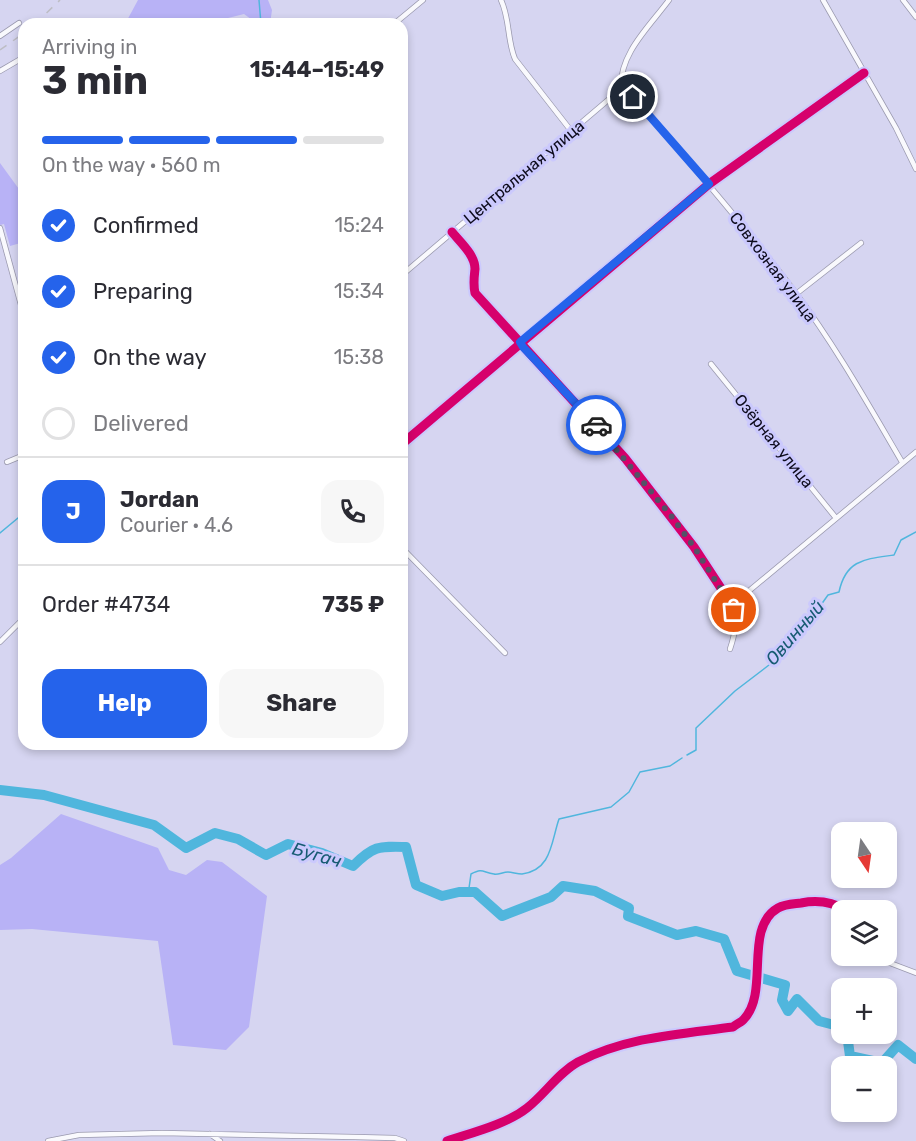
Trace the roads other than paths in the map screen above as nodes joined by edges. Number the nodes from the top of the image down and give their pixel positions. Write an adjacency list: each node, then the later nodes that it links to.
1 (423, 0): 7 (street)
2 (501, 0): 14 (street)
3 (669, 0): 13 (street)
4 (823, 0): 12 (street)
5 (903, 0): 6 (street)
6 (916, 17)
7 (401, 18)
8 (18, 24): 9 (street)
9 (0, 36)
10 (18, 60): 11 (street)
11 (0, 71)
12 (864, 73): 15 (street); 16 (street)
13 (621, 89): 14 (street, Центральная улица); 16 (street, Совхозная улица)
14 (572, 132): 18 (street, Центральная улица)
15 (916, 170)
16 (709, 184): 22 (street, Совхозная улица); 23 (street)
17 (0, 228): 21 (street)
18 (452, 232): 20 (street, Центральная улица); 23 (street)
19 (861, 243): 22 (street)
20 (408, 270)
21 (18, 294)
22 (796, 294): 29 (street, Совхозная улица)
23 (520, 342): 25 (street); 32 (street)
24 (711, 364): 30 (street, Озёрная улица)
25 (408, 439)
26 (916, 452): 29 (street)
27 (18, 457): 28 (street)
28 (7, 462)
29 (902, 462): 30 (street)
30 (836, 519): 32 (street)
31 (408, 554): 36 (street)
32 (732, 605): 35 (street)
33 (18, 624): 34 (street)
34 (0, 642)
35 (730, 649)
36 (505, 653)
37 (831, 903): 44 (street)
38 (897, 966): 39 (street)
39 (916, 973)
40 (210, 1134): 41 (street); 42 (street); 43 (street)
41 (48, 1141)
42 (220, 1141)
43 (404, 1141)
44 (447, 1141)

